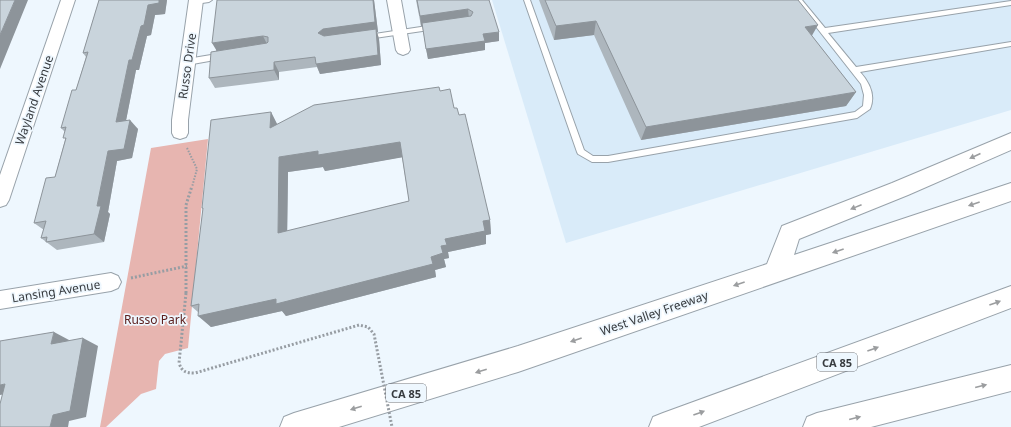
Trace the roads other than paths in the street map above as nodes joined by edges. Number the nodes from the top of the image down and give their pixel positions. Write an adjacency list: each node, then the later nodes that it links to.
1 (68, 0): 19 (street, Wayland Avenue)
2 (394, 0): 9 (street)
3 (527, 0): 15 (lane)
4 (798, 0): 8 (lane)
5 (200, 1): 14 (street, Russo Drive)
6 (1011, 3): 8 (lane)
7 (438, 27): 9 (lane)
8 (823, 31): 15 (lane)
9 (400, 32): 10 (lane); 12 (street)
10 (363, 38)
11 (1011, 44): 15 (lane)
12 (403, 50)
13 (231, 55): 14 (lane)
14 (187, 62): 16 (street, Russo Drive)
15 (854, 70)
16 (180, 133)
17 (1011, 140): 20 (highway, one-way to 20)
18 (1011, 192): 20 (highway, West Valley Freeway / CA 85, one-way to 20)
19 (0, 200)
20 (776, 272): 25 (highway, West Valley Freeway / CA 85, one-way to 25)
21 (111, 282): 23 (street, Lansing Avenue)
22 (1011, 297): 26 (highway, CA 85, one-way to 22)
23 (0, 300)
24 (1011, 378): 27 (highway, one-way to 24)
25 (294, 427)
26 (663, 427)
27 (817, 427)

